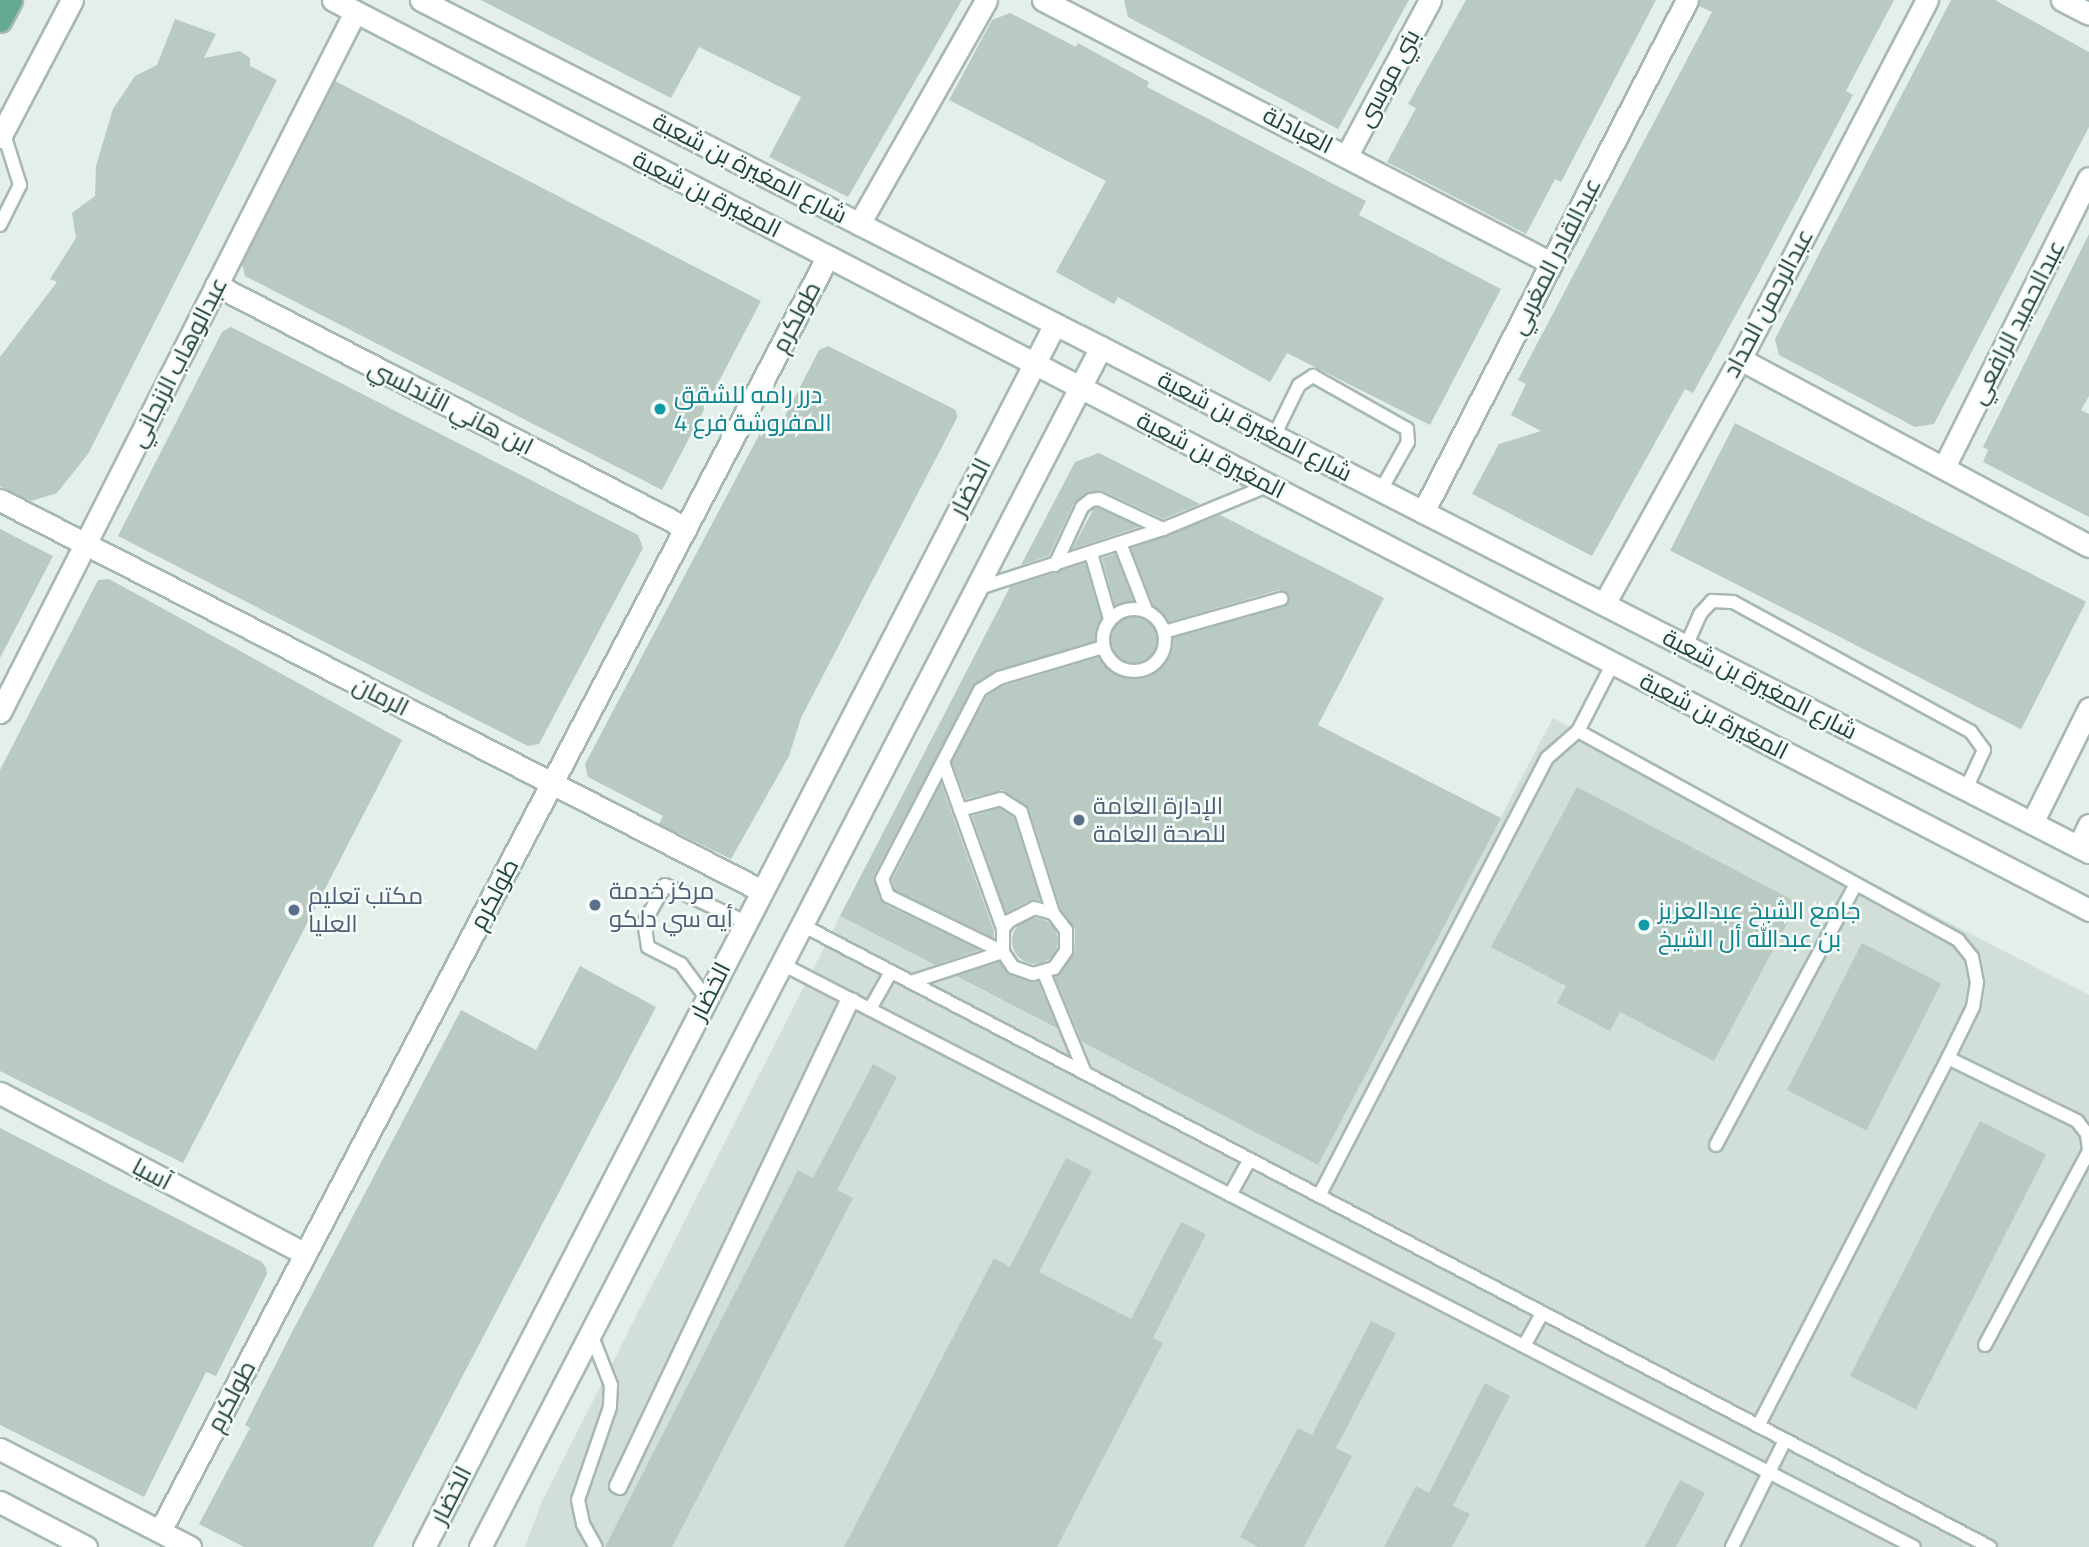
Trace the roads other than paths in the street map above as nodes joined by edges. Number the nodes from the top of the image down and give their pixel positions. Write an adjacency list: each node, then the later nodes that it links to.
1 (11, 0): 13 (main road)
2 (72, 0): 14 (street)
3 (333, 0): 11 (street, المغيرة بن شعبة)
4 (421, 0): 17 (street, شارع المغيرة بن شعبة)
5 (986, 0): 17 (street)
6 (1043, 0): 15 (street, العبادلة)
7 (1430, 0): 15 (street, بني موسى)
8 (1687, 0): 20 (street, عبدالقادر المغربي)
9 (1927, 0): 24 (street, عبدالرحمن الحداد)
10 (2062, 0): 12 (street)
11 (355, 12): 19 (street, المغيرة بن شعبة); 21 (street, عبدالوهاب الزنجاني)
12 (2089, 14)
13 (0, 21)
14 (2, 134): 18 (lane)
15 (1347, 155): 20 (street, العبادلة)
16 (2089, 178): 28 (street, عبدالحميد الرافعي)
17 (859, 224): 22 (street, شارع المغيرة بن شعبة)
18 (0, 225)
19 (828, 256): 25 (street, المغيرة بن شعبة); 33 (street, طولكرم)
20 (1551, 263): 32 (street, عبدالقادر المغربي)
21 (216, 285): 33 (street, ابن هاني الأندلسي); 36 (street, عبدالوهاب الزنجاني)
22 (1055, 324): 23 (street, شارع المغيرة بن شعبة); 25 (street, الخضار)
23 (1101, 347): 26 (street, الخضار); 27 (street, شارع المغيرة بن شعبة)
24 (1740, 359): 28 (street); 42 (street, عبدالرحمن الحداد)
25 (1034, 363): 26 (street, المغيرة بن شعبة); 60 (street, الخضار)
26 (1081, 387): 29 (street, المغيرة بن شعبة); 40 (street, الخضار)
27 (1274, 436): 30 (street, شارع المغيرة بن شعبة); 30 (lane)
28 (1944, 467): 37 (street)
29 (1270, 485): 34 (lane); 48 (street, المغيرة بن شعبة)
30 (1381, 491): 32 (street, شارع المغيرة بن شعبة)
31 (0, 500): 36 (street, الرمان)
32 (1423, 512): 42 (street, شارع المغيرة بن شعبة)
33 (685, 528): 53 (street, طولكرم)
34 (1163, 529): 35 (lane); 39 (lane)
35 (1120, 543): 38 (lane); 43 (lane)
36 (85, 544): 50 (street, عبدالوهاب الزنجاني); 53 (street, الرمان)
37 (2089, 546)
38 (1091, 553): 39 (lane); 44 (lane)
39 (1055, 565): 40 (lane)
40 (976, 589): 64 (street, الخضار)
41 (1281, 599): 45 (lane)
42 (1604, 604): 46 (street, شارع المغيرة بن شعبة)
43 (1146, 610): 44 (lane); 45 (lane)
44 (1110, 619): 47 (lane)
45 (1164, 632): 47 (lane)
46 (1686, 646): 54 (street, شارع المغيرة بن شعبة); 54 (lane)
47 (1103, 647): 52 (lane)
48 (1613, 663): 51 (lane); 61 (street, المغيرة بن شعبة)
49 (2088, 711): 56 (street)
50 (0, 712)
51 (1578, 731): 59 (lane); 81 (lane)
52 (943, 762): 55 (lane); 66 (lane)
53 (552, 783): 60 (street, الرمان); 82 (street, طولكرم)
54 (1966, 789): 56 (street, شارع المغيرة بن شعبة)
55 (960, 810): 62 (lane); 65 (lane)
56 (2032, 823): 58 (street, شارع المغيرة بن شعبة)
57 (2089, 825): 58 (street)
58 (2084, 849)
59 (1856, 884): 74 (lane); 77 (lane)
60 (762, 891): 63 (street, الخضار)
61 (2089, 910)
62 (1053, 913): 65 (lane); 69 (lane)
63 (746, 922): 71 (street, الخضار); 71 (lane)
64 (802, 925): 67 (street, الخضار); 68 (lane)
65 (1003, 929): 66 (lane)
66 (1003, 952): 69 (lane); 70 (lane)
67 (782, 964): 72 (lane); 84 (street, الخضار)
68 (891, 972): 70 (lane); 73 (lane)
69 (1044, 973): 75 (lane)
70 (911, 982): 75 (lane)
71 (707, 999): 95 (street, الخضار)
72 (851, 999): 72 (lane); 73 (lane)
73 (870, 1009): 80 (lane)
74 (1948, 1058): 78 (lane); 87 (lane)
75 (1085, 1073): 79 (lane)
76 (0, 1093): 82 (street, آسيا)
77 (1716, 1145)
78 (2089, 1151): 85 (lane)
79 (1250, 1159): 80 (lane); 81 (lane)
80 (1230, 1195): 86 (lane)
81 (1319, 1196): 83 (lane)
82 (305, 1254): 92 (street, طولكرم)
83 (1542, 1313): 86 (lane); 87 (lane)
84 (591, 1334): 96 (street, الخضار); 97 (lane)
85 (1985, 1345)
86 (1524, 1346): 90 (lane)
87 (1758, 1426): 88 (lane)
88 (1786, 1440): 90 (lane); 100 (lane)
89 (0, 1450): 92 (street)
90 (1769, 1472): 98 (lane); 99 (lane)
91 (0, 1502): 93 (street)
92 (160, 1531): 94 (street)
93 (86, 1547)
94 (190, 1547)
95 (424, 1547)
96 (481, 1547)
97 (596, 1547)
98 (1732, 1547)
99 (1913, 1547)
100 (1990, 1547)

